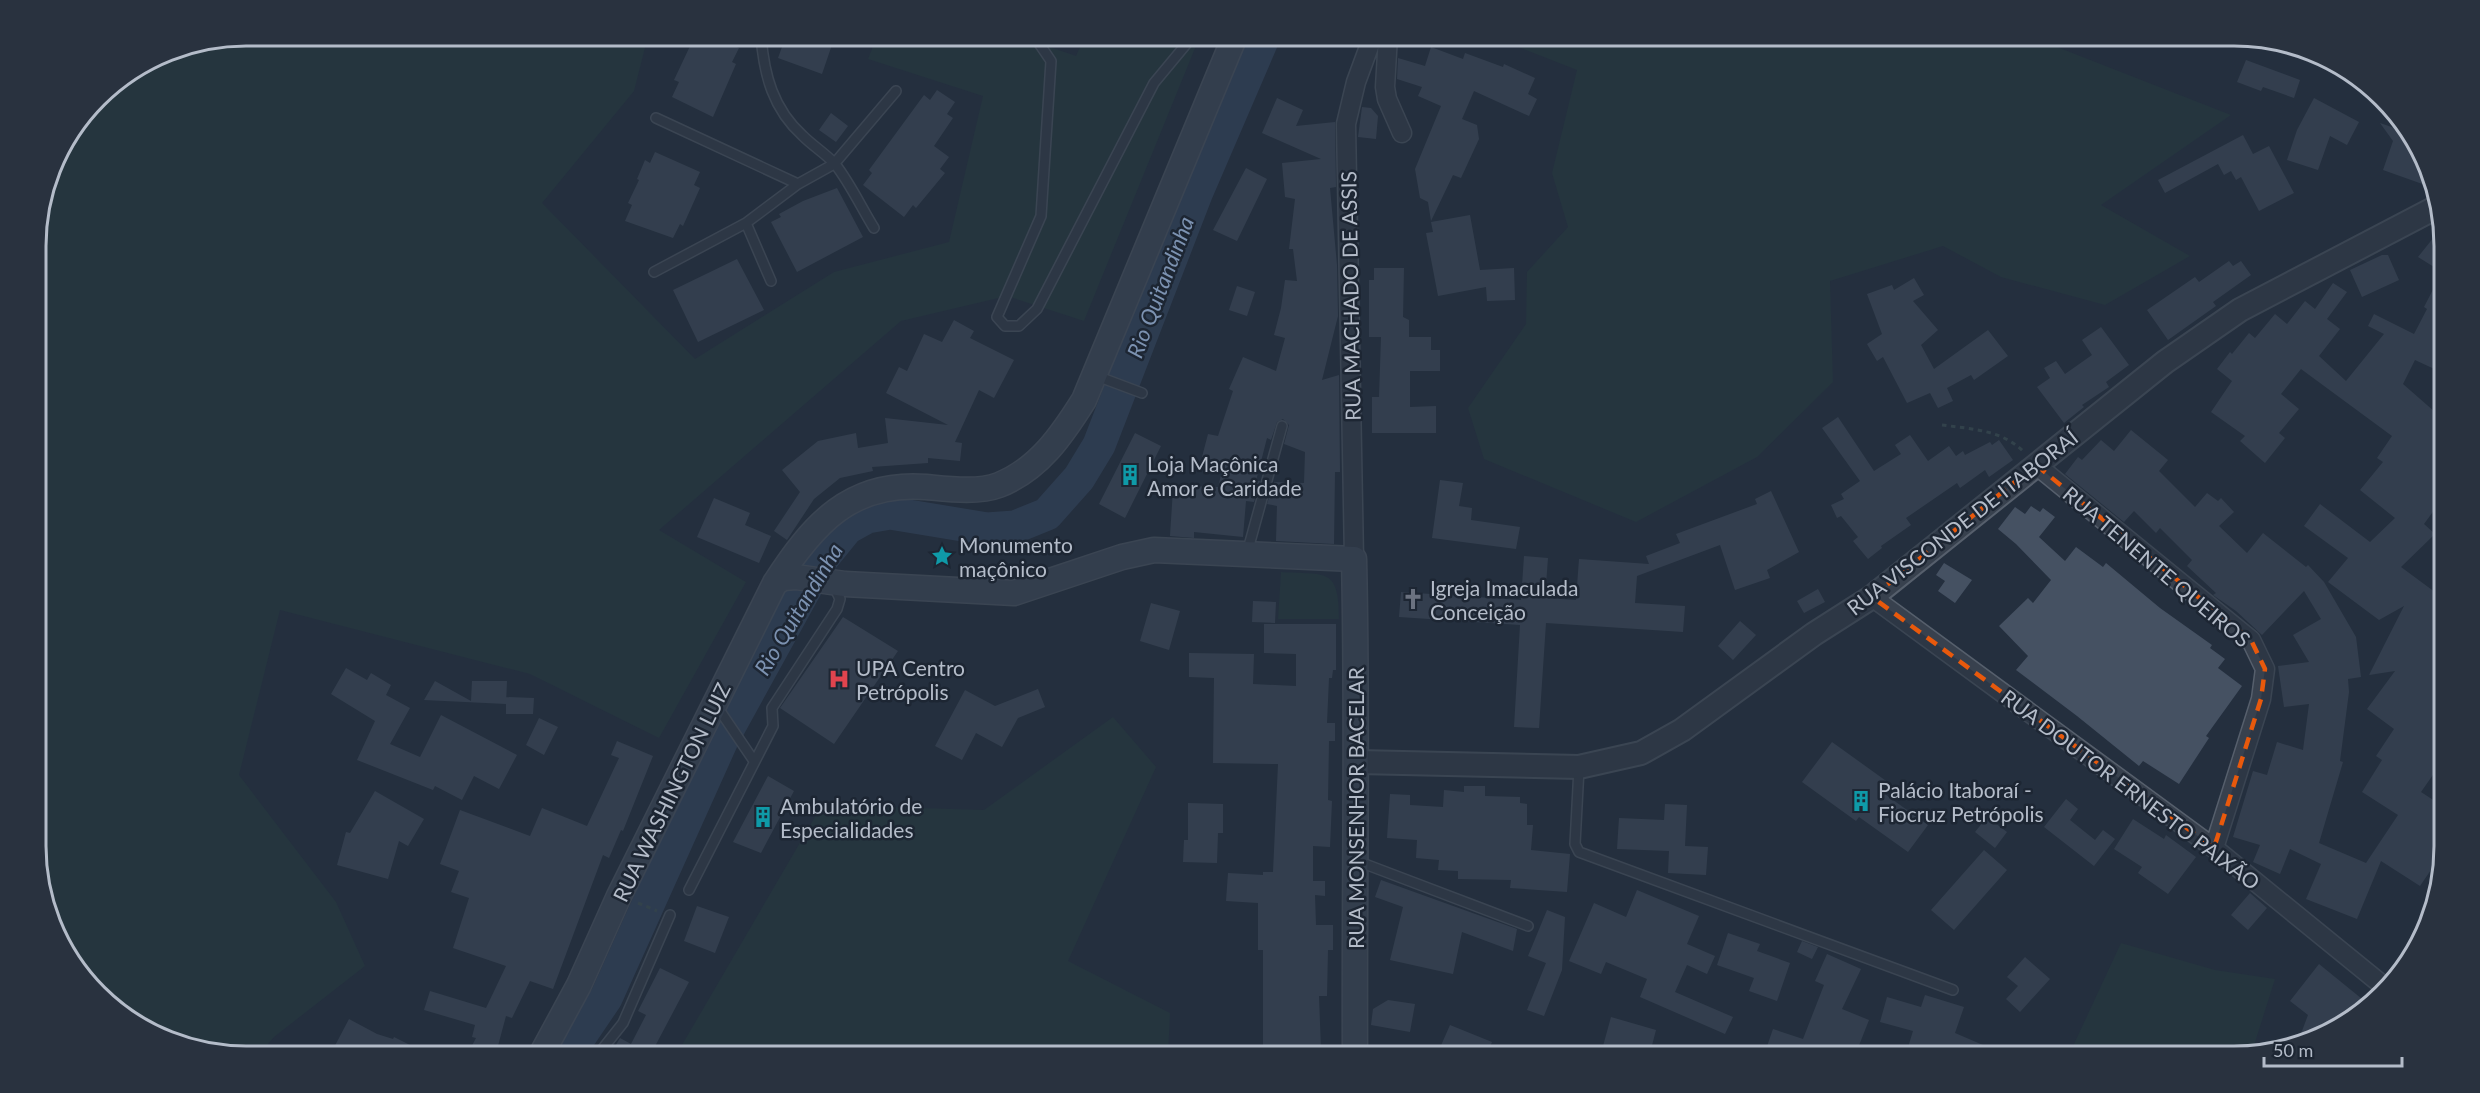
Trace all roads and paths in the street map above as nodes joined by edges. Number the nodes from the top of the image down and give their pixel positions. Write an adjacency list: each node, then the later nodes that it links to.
1 (1369, 46): 23 (street, RUA MACHADO DE ASSIS)
2 (1387, 46): 9 (street)
3 (762, 47): 10 (lane)
4 (1041, 47): 5 (lane)
5 (1184, 47)
6 (1231, 47): 17 (main road, RUA WASHINGTON LUIZ)
7 (896, 91): 10 (lane)
8 (656, 118): 11 (lane)
9 (1402, 133)
10 (834, 164): 11 (lane); 14 (lane)
11 (798, 184): 13 (lane)
12 (2430, 211): 21 (street, RUA VISCONDE DE ITABORAÍ)
13 (746, 223): 15 (lane); 16 (lane)
14 (874, 228)
15 (654, 272)
16 (771, 281)
17 (1094, 375): 18 (lane); 24 (main road, RUA WASHINGTON LUIZ)
18 (1142, 393)
19 (1942, 425): 21 (path)
20 (1282, 426): 22 (lane)
21 (2036, 465): 26 (street, RUA VISCONDE DE ITABORAÍ); 31 (street, RUA TENENTE QUEIROS)
22 (1247, 553): 23 (main road); 25 (main road)
23 (1354, 560): 29 (main road, RUA MONSENHOR BACELAR)
24 (788, 572): 25 (main road); 27 (main road, RUA WASHINGTON LUIZ)
25 (832, 583): 28 (lane)
26 (1872, 597): 30 (street, RUA VISCONDE DE ITABORAÍ); 31 (street, RUA DOUTOR ERNESTO PAIXÃO)
27 (715, 703): 28 (lane); 34 (main road, RUA WASHINGTON LUIZ)
28 (754, 761): 33 (lane)
29 (1358, 762): 30 (street, RUA VISCONDE DE ITABORAÍ); 32 (main road, RUA MONSENHOR BACELAR)
30 (1579, 767): 38 (lane)
31 (2214, 848): 37 (street, RUA DOUTOR ERNESTO PAIXÃO)
32 (1354, 860): 36 (lane); 41 (main road, RUA MONSENHOR BACELAR)
33 (689, 890)
34 (619, 896): 35 (path); 39 (main road, RUA WASHINGTON LUIZ)
35 (670, 915): 40 (lane)
36 (1527, 926)
37 (2379, 983)
38 (1953, 990)
39 (549, 1046)
40 (605, 1046)
41 (1355, 1046)

